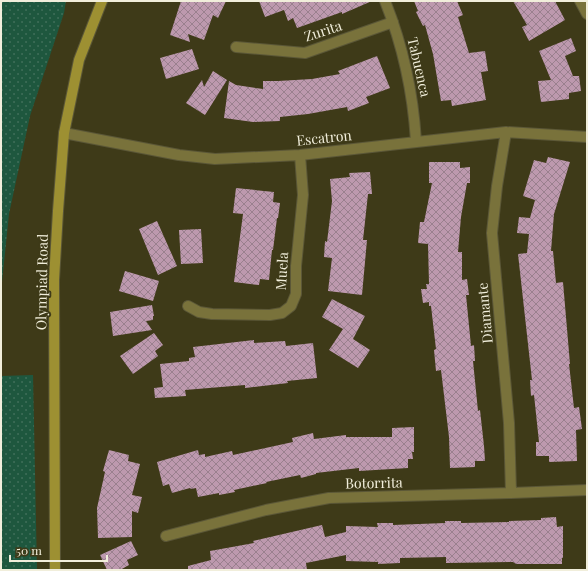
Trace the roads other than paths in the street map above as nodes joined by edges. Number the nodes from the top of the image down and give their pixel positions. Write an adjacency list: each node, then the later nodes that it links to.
1 (102, 1): 8 (main road, Olympiad Road)
2 (385, 1): 5 (street, Tabuenca)
3 (580, 1): 4 (street)
4 (587, 14)
5 (393, 22): 6 (street, Zurita); 10 (street, Tabuenca)
6 (236, 47)
7 (506, 132): 9 (street, Escatron); 10 (street, Escatron); 14 (street, Diamante)
8 (64, 133): 11 (street, Escatron); 16 (main road, Olympiad Road)
9 (587, 137)
10 (416, 141): 11 (street, Escatron)
11 (300, 155): 12 (street, Muela)
12 (188, 306)
13 (587, 490): 14 (street, Botorrita)
14 (511, 494): 15 (street, Botorrita)
15 (166, 536)
16 (55, 570)

